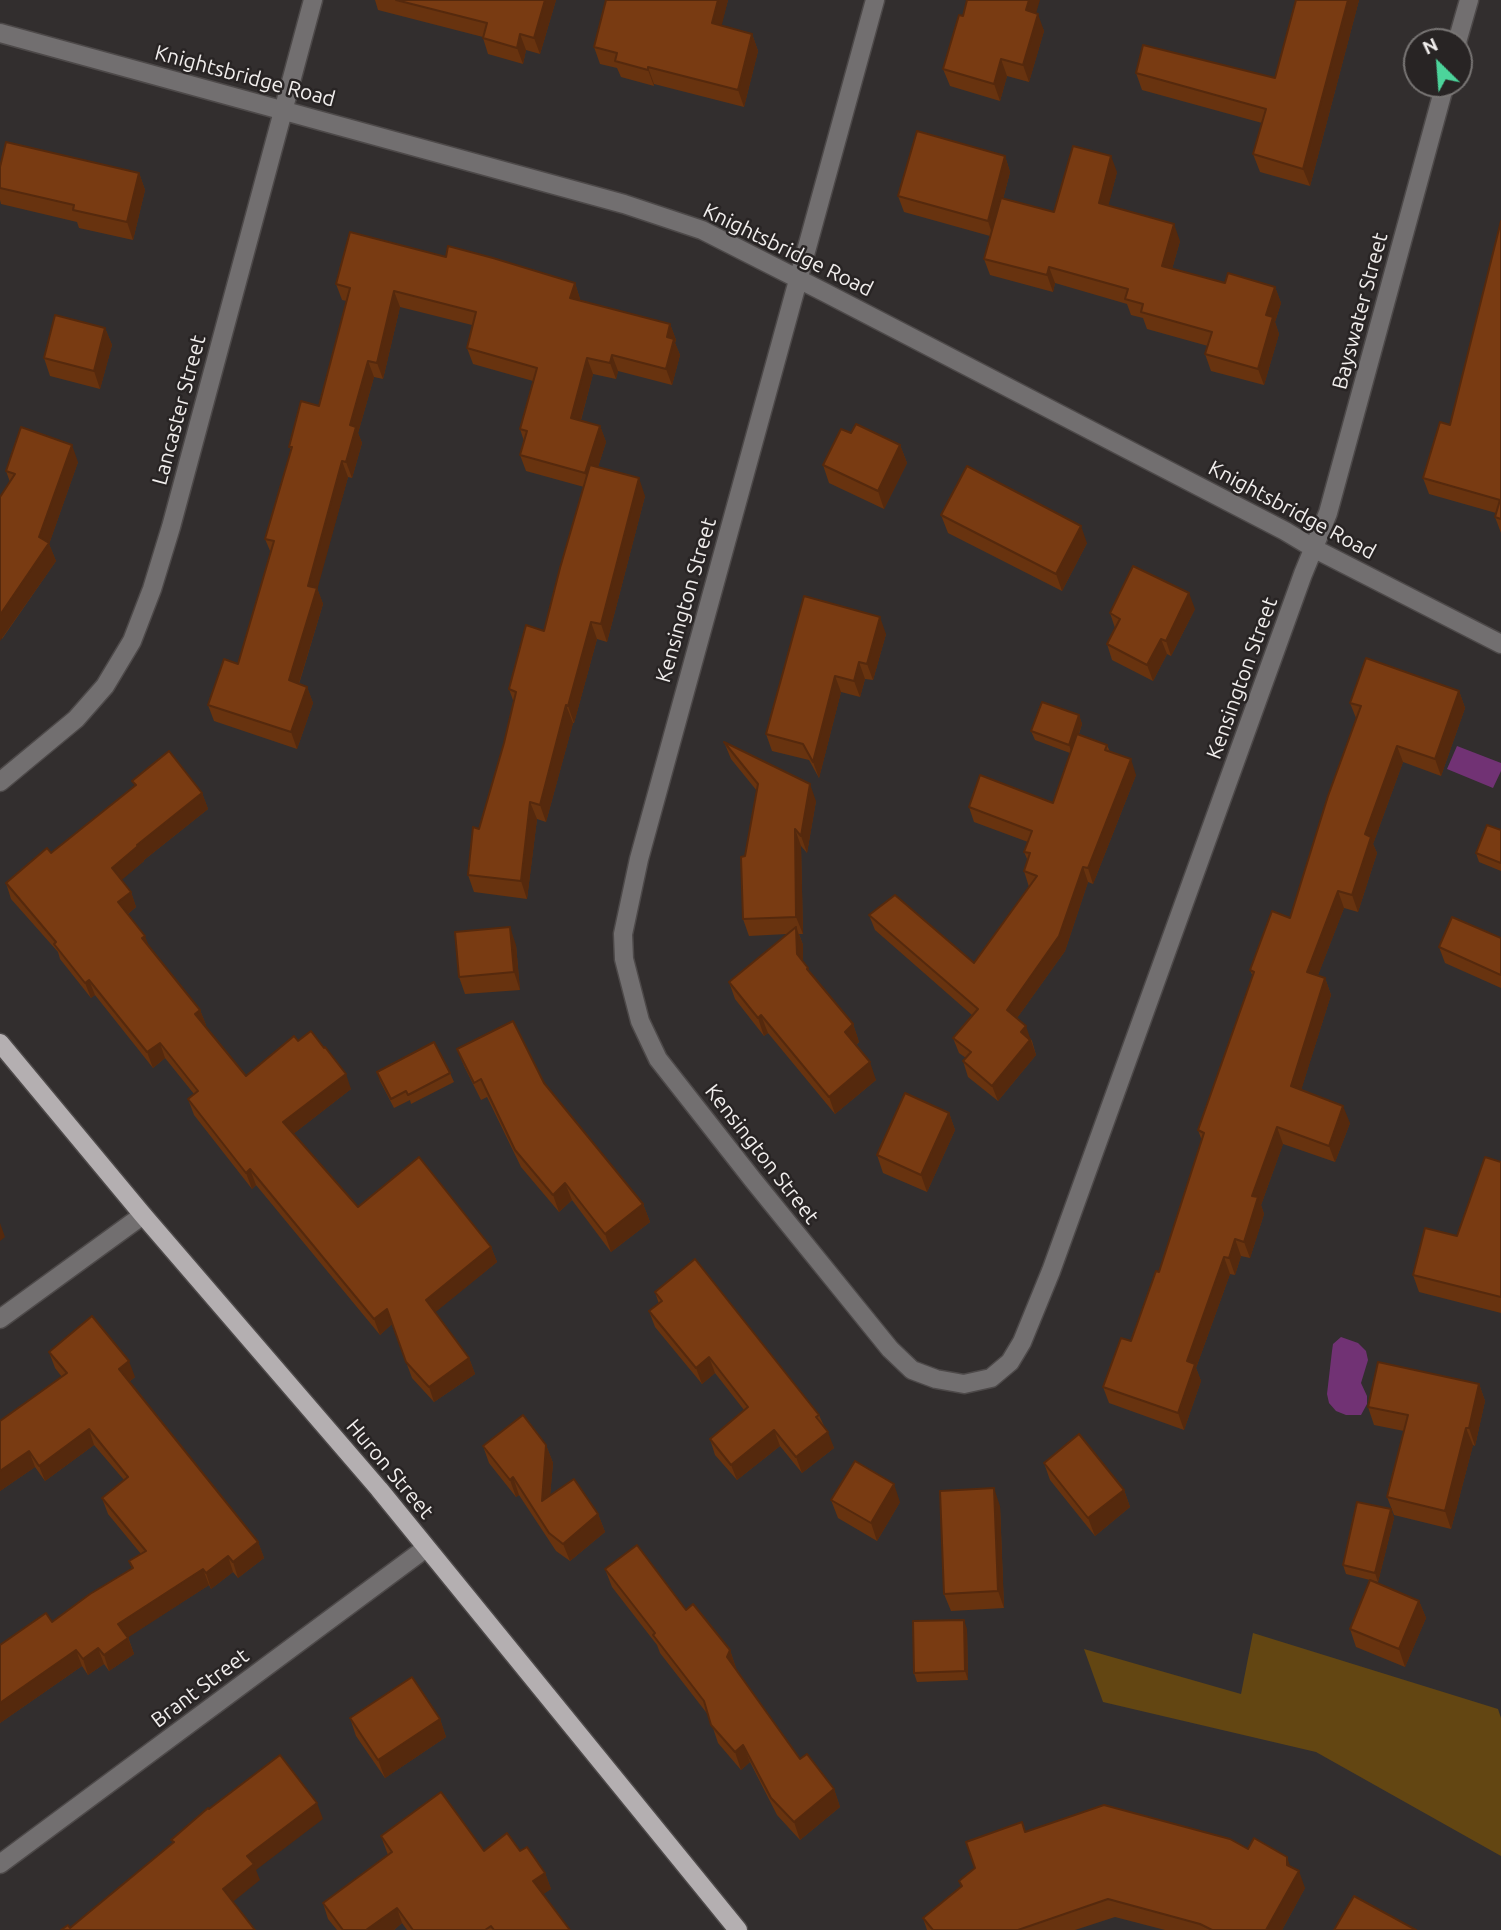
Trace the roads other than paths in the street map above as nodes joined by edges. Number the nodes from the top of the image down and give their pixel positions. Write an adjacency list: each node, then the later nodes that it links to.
1 (313, 0): 7 (street, Lancaster Street)
2 (875, 0): 8 (street, Kensington Street)
3 (1469, 0): 4 (street)
4 (1461, 28)
5 (0, 33): 7 (street, Knightsbridge Road)
6 (1441, 98): 9 (street, Bayswater Street)
7 (283, 110): 8 (street, Knightsbridge Road); 11 (street, Lancaster Street)
8 (799, 278): 9 (street, Knightsbridge Road); 9 (street, Kensington Street)
9 (1315, 549): 10 (street, Knightsbridge Road)
10 (1501, 644)
11 (0, 782)
12 (0, 1042): 13 (main road, Huron Street)
13 (143, 1215): 14 (street); 15 (main road, Huron Street)
14 (0, 1320)
15 (426, 1548): 16 (street, Brant Street); 17 (main road, Huron Street)
16 (0, 1864)
17 (737, 1930)

